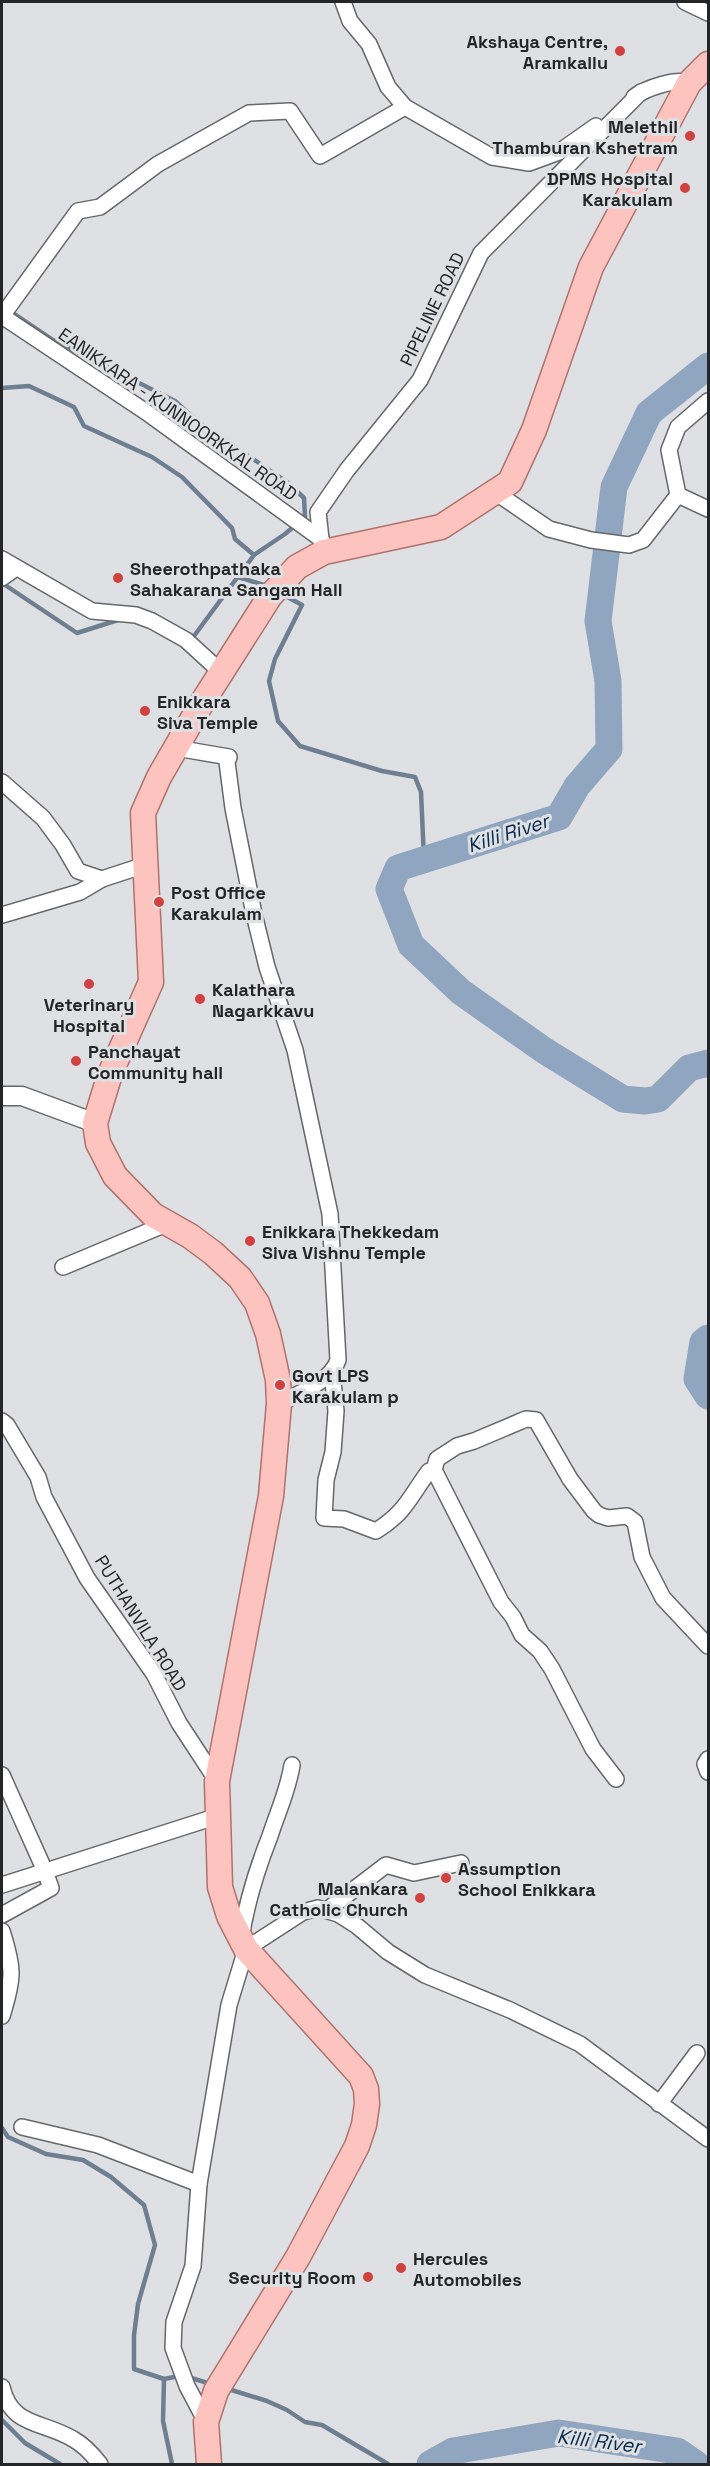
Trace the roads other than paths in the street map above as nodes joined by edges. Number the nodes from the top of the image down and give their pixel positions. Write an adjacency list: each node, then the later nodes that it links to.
1 (343, 2): 7 (street)
2 (685, 2): 3 (street)
3 (708, 14)
4 (708, 64): 5 (main road)
5 (689, 83): 6 (street); 10 (main road)
6 (641, 92): 7 (street); 13 (street, PIPELINE ROAD)
7 (405, 107): 8 (street)
8 (2, 316): 13 (street, EANIKKARA - KUNNOORKKAL ROAD)
9 (708, 401): 11 (street)
10 (495, 492): 11 (street); 13 (main road)
11 (678, 495): 12 (street)
12 (708, 509)
13 (322, 545): 17 (main road)
14 (2, 559): 15 (street)
15 (16, 568): 16 (street); 17 (street)
16 (2, 578)
17 (222, 673): 18 (main road)
18 (176, 748): 20 (main road); 27 (street)
19 (2, 782): 21 (street)
20 (145, 866): 21 (street); 24 (main road)
21 (102, 879): 22 (street)
22 (2, 915)
23 (2, 1096): 24 (street)
24 (95, 1123): 25 (main road)
25 (166, 1224): 26 (street); 28 (main road)
26 (63, 1267)
27 (332, 1371): 28 (street); 30 (street)
28 (279, 1404): 36 (main road)
29 (2, 1421): 36 (street, PUTHANVILA ROAD)
30 (434, 1470): 31 (street); 35 (street)
31 (708, 1646)
32 (708, 1760): 34 (street)
33 (291, 1765): 45 (street)
34 (708, 1772)
35 (616, 1779)
36 (217, 1781): 38 (main road)
37 (3, 1783): 40 (street)
38 (218, 1816): 40 (street); 45 (main road)
39 (461, 1863): 42 (street)
40 (45, 1871): 41 (street); 43 (street)
41 (2, 1885)
42 (327, 1910): 45 (street); 49 (street)
43 (2, 1915)
44 (2, 1931): 46 (street)
45 (243, 1944): 52 (street); 54 (main road)
46 (4, 1994): 47 (street)
47 (2, 2016)
48 (697, 2053): 49 (street)
49 (659, 2104): 51 (street)
50 (22, 2127): 52 (street)
51 (708, 2139)
52 (199, 2184): 54 (street)
53 (2, 2387): 55 (street)
54 (206, 2422): 56 (main road)
55 (100, 2464)
56 (209, 2464)

